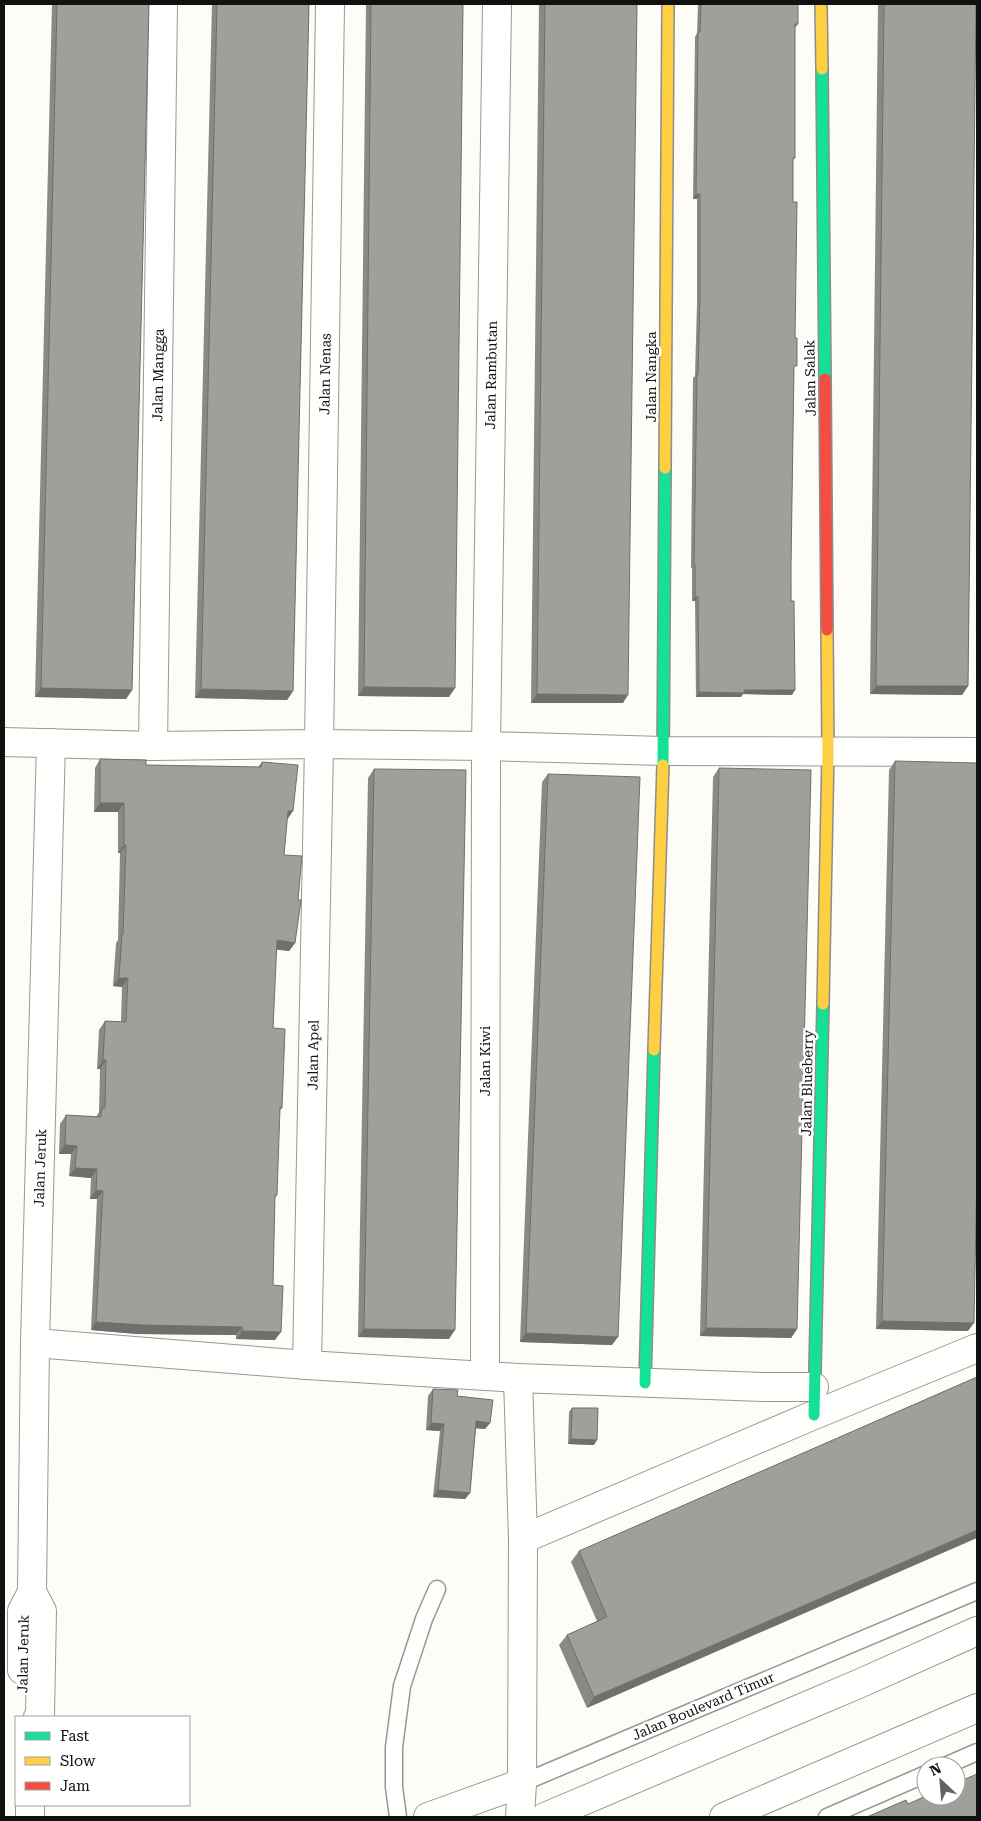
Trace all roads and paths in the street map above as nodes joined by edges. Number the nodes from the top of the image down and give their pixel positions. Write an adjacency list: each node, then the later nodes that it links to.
1 (163, 4): 9 (street, Jalan Mangga)
2 (330, 4): 8 (street, Jalan Nenas)
3 (497, 4): 10 (street, Jalan Rambutan)
4 (668, 4): 11 (street, Jalan Nangka)
5 (821, 4): 12 (street, Jalan Salak)
6 (4, 742): 7 (street)
7 (51, 743): 9 (street); 14 (street, Jalan Jeruk)
8 (319, 744): 9 (street); 10 (street); 16 (street, Jalan Apel)
9 (153, 746)
10 (486, 746): 11 (street); 17 (street, Jalan Kiwi)
11 (663, 751): 12 (street); 19 (street, Jalan Nangka)
12 (828, 752): 13 (street); 20 (street, Jalan Blueberry)
13 (977, 752)
14 (35, 1343): 16 (street); 25 (street, Jalan Jeruk)
15 (977, 1348): 21 (street)
16 (307, 1365): 17 (street)
17 (485, 1375): 18 (street)
18 (518, 1378): 19 (street); 22 (street)
19 (645, 1383): 20 (street)
20 (814, 1387): 21 (street, Jalan Blueberry)
21 (814, 1415): 22 (street)
22 (523, 1539): 31 (street)
23 (437, 1589): 32 (lane)
24 (977, 1590): 31 (lane, Jalan Boulevard Timur)
25 (32, 1592): 28 (street, Jalan Jeruk); 29 (street, Jalan Jeruk)
26 (977, 1631): 35 (street)
27 (977, 1708): 36 (street)
28 (22, 1716)
29 (39, 1716)
30 (916, 1778): 37 (lane)
31 (522, 1783): 33 (street, Jalan Boulevard Timur); 34 (street)
32 (398, 1817)
33 (428, 1817)
34 (520, 1817)
35 (545, 1817)
36 (724, 1817)
37 (827, 1817)

